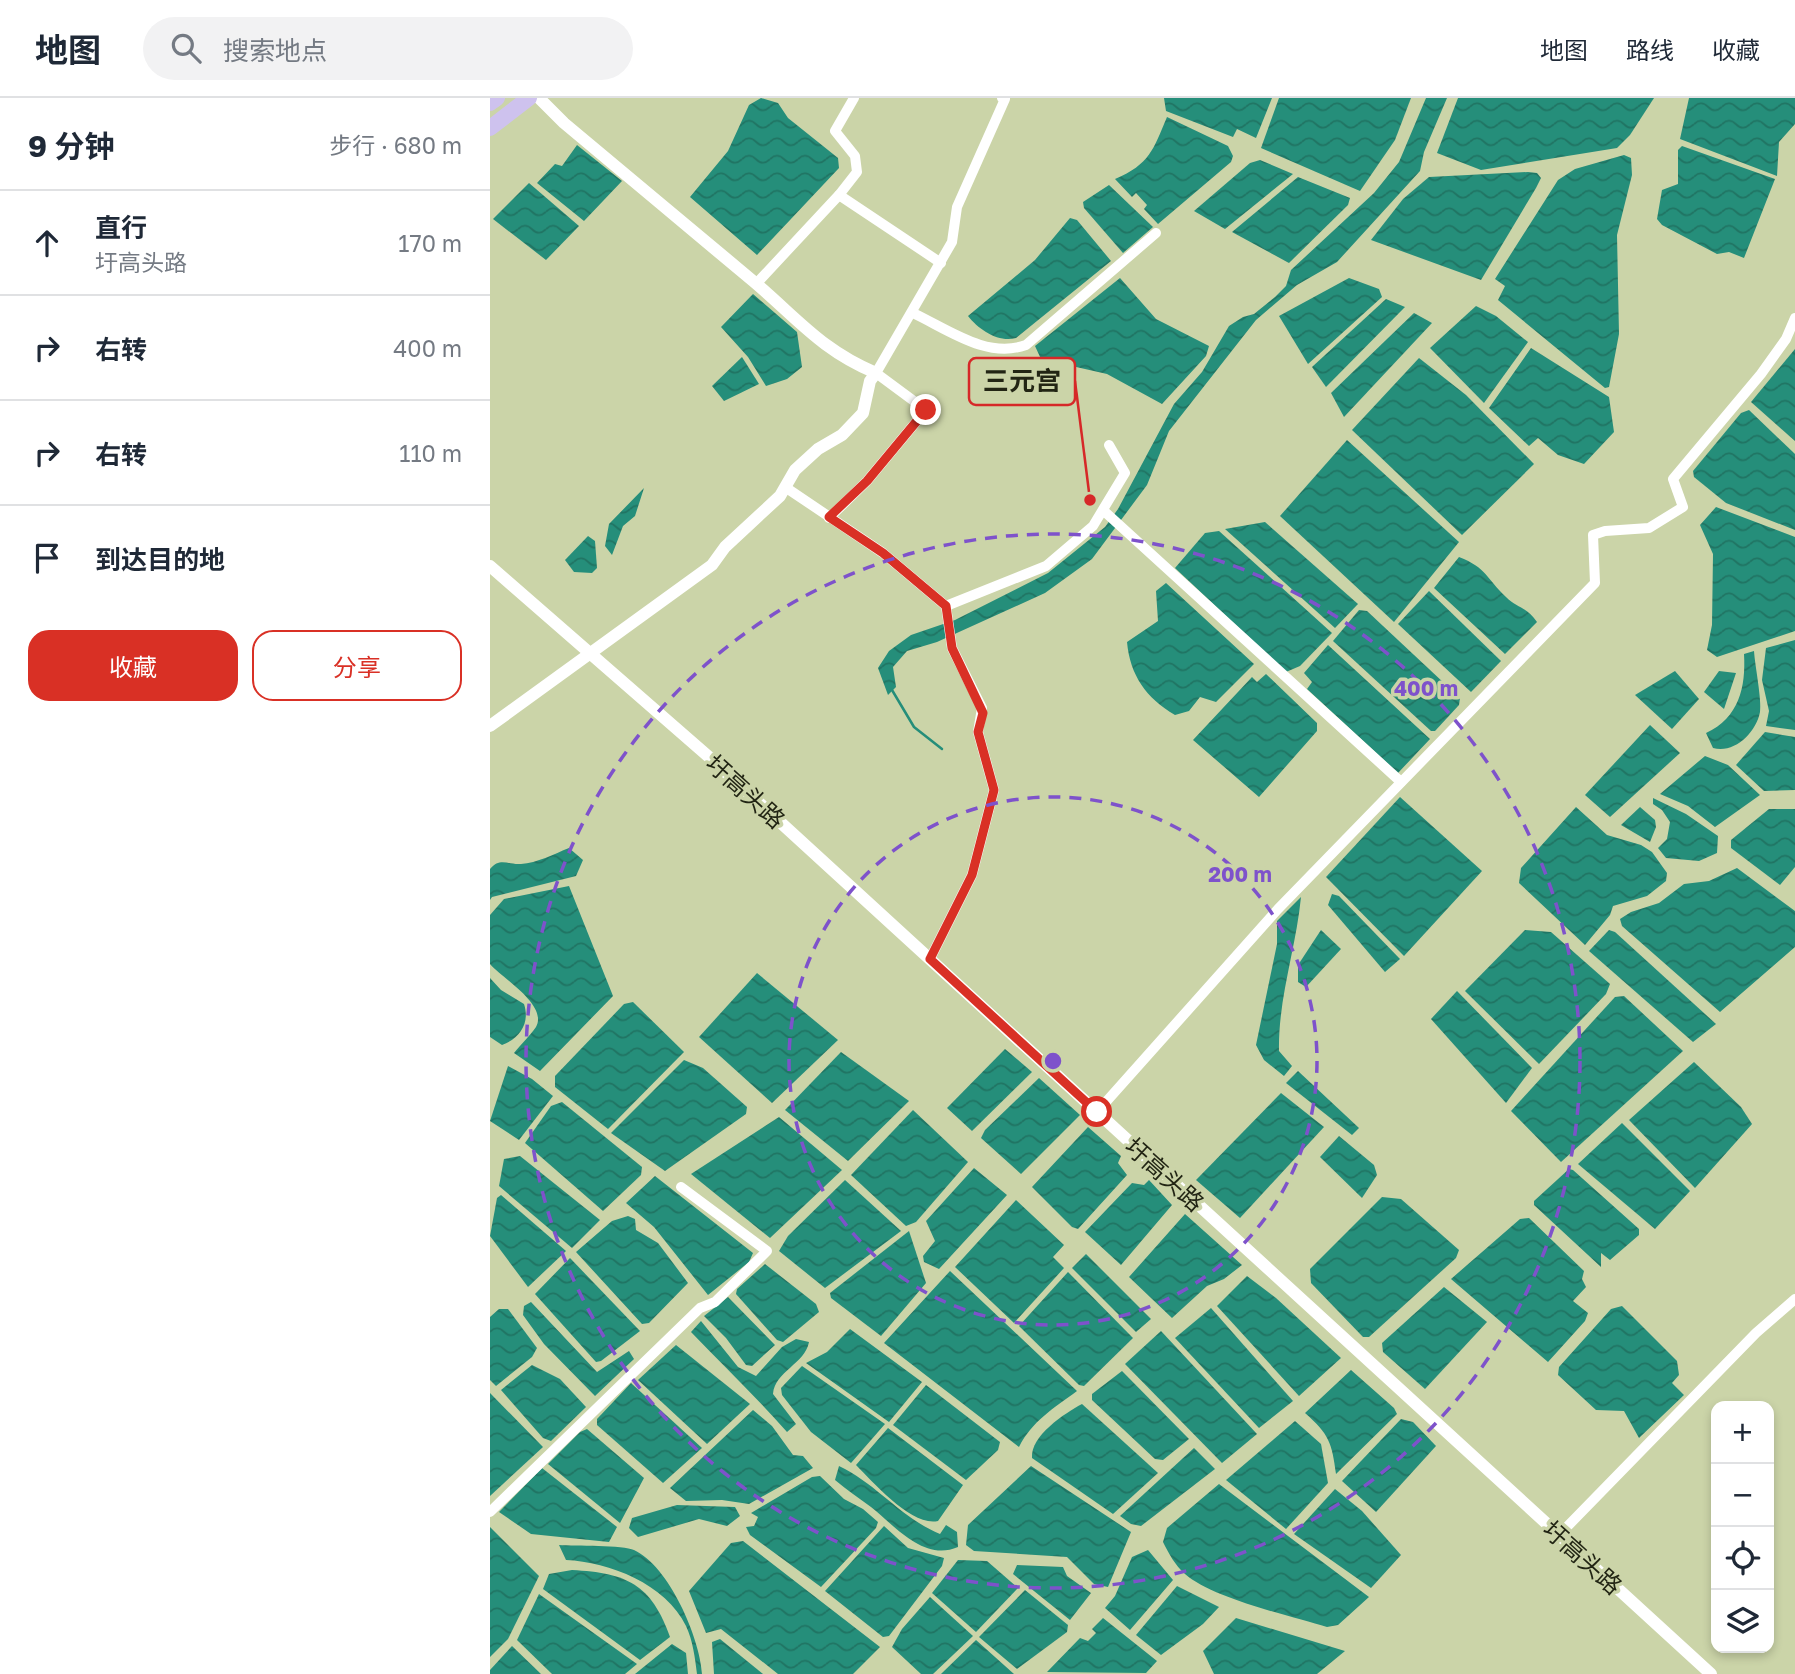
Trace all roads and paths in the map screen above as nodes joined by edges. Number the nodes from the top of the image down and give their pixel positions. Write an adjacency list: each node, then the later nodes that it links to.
1 (497, 98): 6 (main road)
2 (529, 98): 7 (main road)
3 (540, 98): 11 (street)
4 (854, 98): 8 (street)
5 (1002, 98): 10 (street)
6 (490, 103)
7 (490, 128)
8 (839, 195): 10 (street); 11 (street)
9 (1156, 233): 12 (street)
10 (941, 263): 12 (street)
11 (756, 284): 14 (street)
12 (913, 313): 14 (street)
13 (1795, 318): 23 (street)
14 (876, 373): 16 (street); 18 (street)
15 (1110, 445): 17 (street)
16 (785, 488): 18 (street); 21 (street)
17 (1107, 514): 20 (street); 23 (street)
18 (829, 517): 20 (street)
19 (490, 566): 21 (street, 圩高头路)
20 (946, 606): 24 (street)
21 (589, 652): 22 (street); 24 (street, 圩高头路)
22 (490, 726)
23 (1401, 782): 25 (street)
24 (930, 959): 25 (street, 圩高头路)
25 (1097, 1112): 29 (street, 圩高头路)
26 (681, 1187): 28 (street)
27 (1795, 1299): 29 (street)
28 (490, 1512)
29 (1559, 1535): 30 (street, 圩高头路)
30 (1711, 1674)

